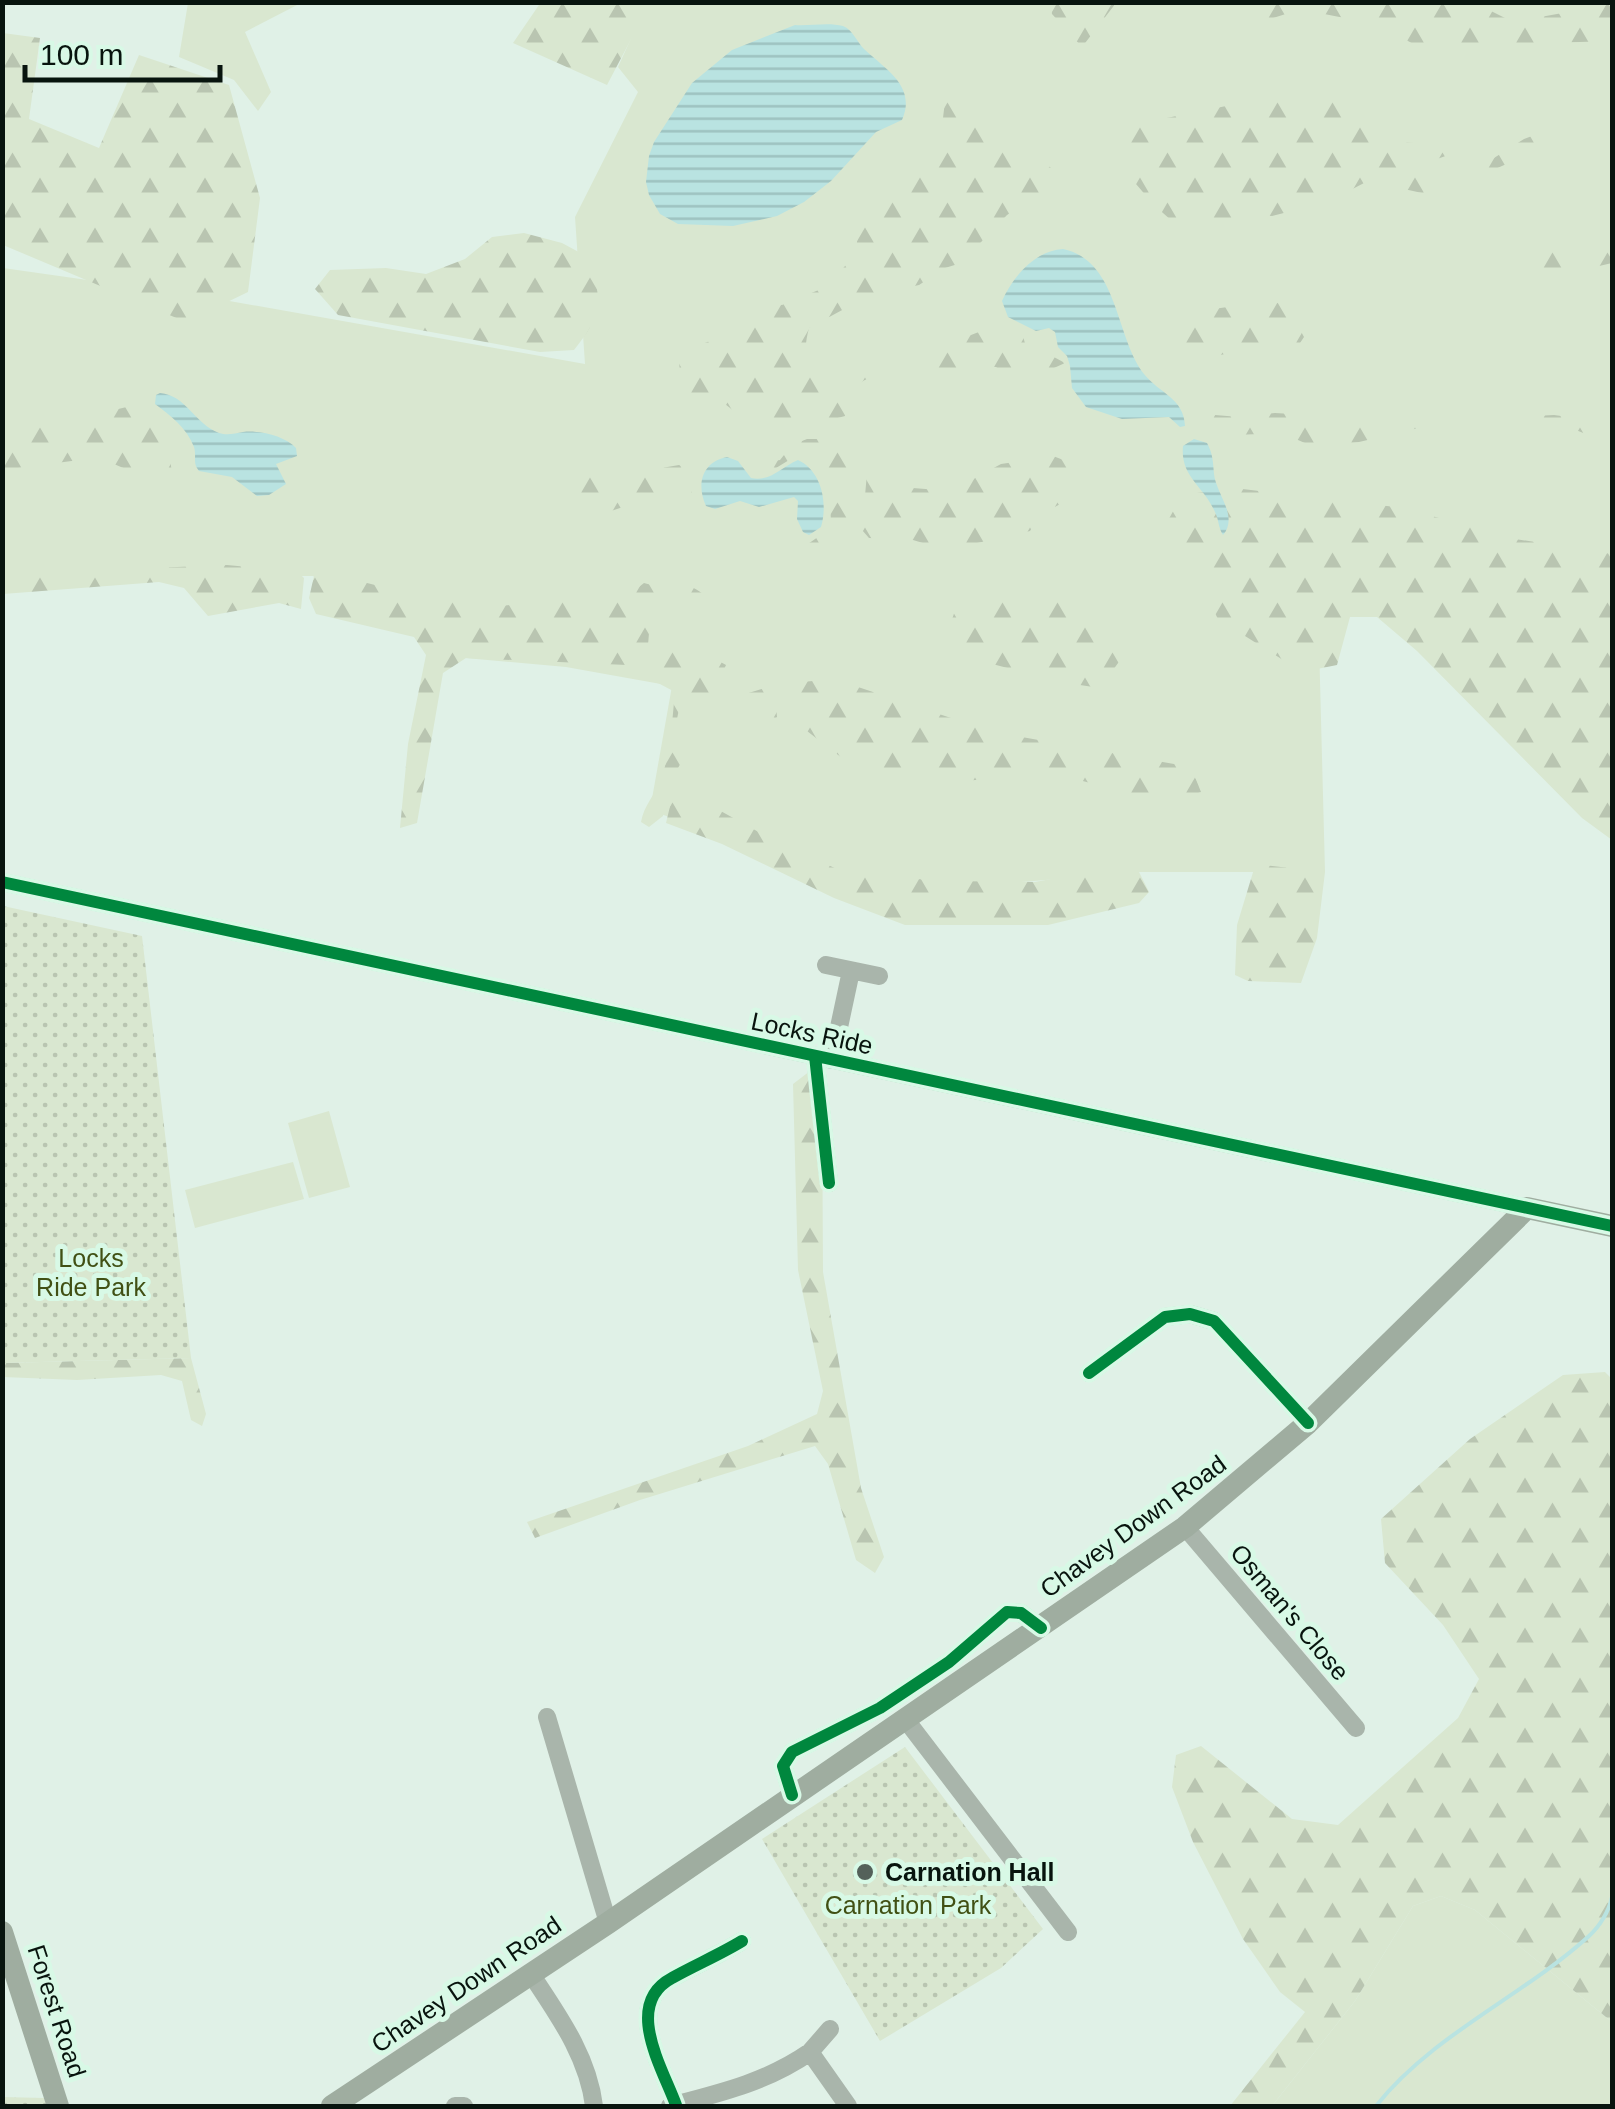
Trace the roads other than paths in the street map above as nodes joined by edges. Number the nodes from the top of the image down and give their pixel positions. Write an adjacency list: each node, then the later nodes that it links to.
1 (2, 882): 5 (street, Locks Ride)
2 (826, 965): 3 (street)
3 (851, 971): 4 (street); 5 (street)
4 (879, 976)
5 (824, 1058): 6 (street); 7 (street, Locks Ride)
6 (829, 1183)
7 (1527, 1208): 8 (main road, Locks Ride); 10 (main road, Chavey Down Road)
8 (1612, 1226)
9 (1090, 1373): 10 (street)
10 (1308, 1423): 11 (main road, Chavey Down Road)
11 (1185, 1527): 12 (main road, Chavey Down Road); 15 (street, Osman's Close)
12 (1041, 1628): 14 (main road, Chavey Down Road); 16 (street)
13 (547, 1717): 17 (street)
14 (906, 1720): 16 (main road, Chavey Down Road); 19 (street)
15 (1356, 1728)
16 (792, 1795): 17 (main road, Chavey Down Road)
17 (608, 1923): 21 (main road, Chavey Down Road)
18 (2, 1932): 24 (main road, Forest Road)
19 (1068, 1932)
20 (742, 1941): 29 (street)
21 (531, 1974): 25 (main road, Chavey Down Road); 28 (street)
22 (830, 2030): 23 (street)
23 (810, 2052): 29 (street); 30 (street)
24 (58, 2106)
25 (332, 2106)
26 (456, 2106): 27 (street)
27 (464, 2106)
28 (594, 2106)
29 (673, 2106)
30 (848, 2106)

